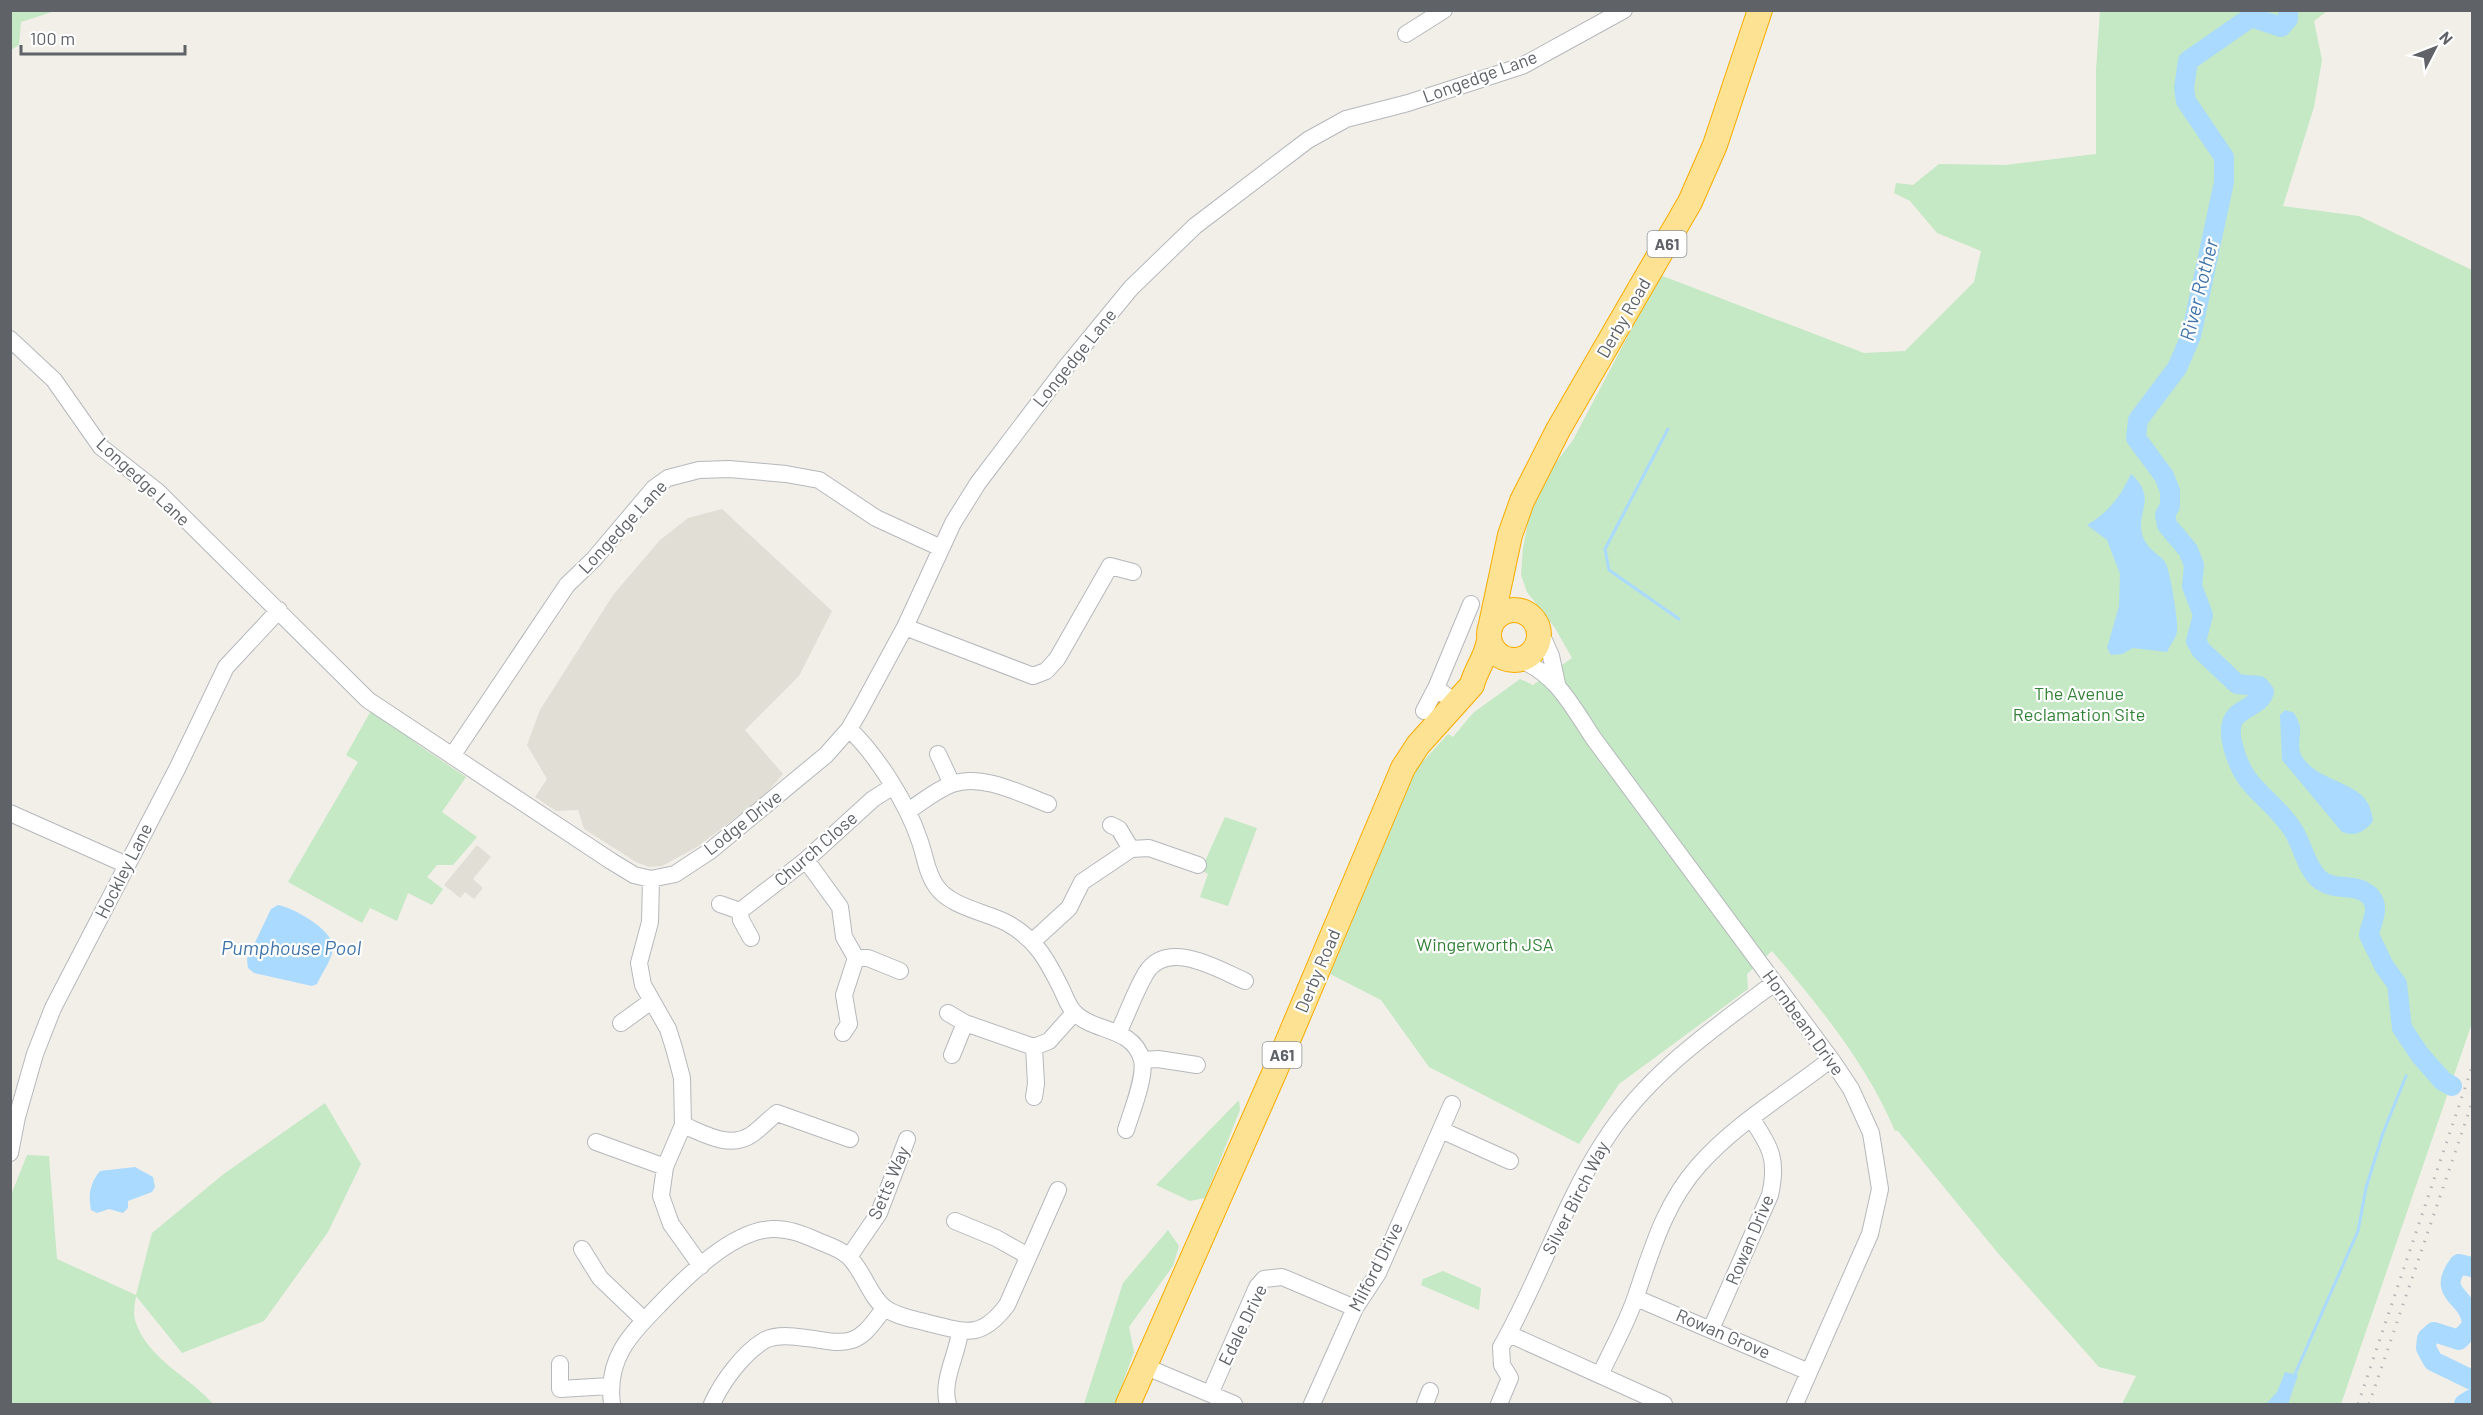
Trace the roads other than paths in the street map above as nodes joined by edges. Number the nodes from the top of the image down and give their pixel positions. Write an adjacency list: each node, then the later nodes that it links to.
1 (1444, 10): 4 (street)
2 (1624, 10): 6 (street, Longedge Lane)
3 (1760, 10): 7 (highway, Derby Road / A61)
4 (1406, 34)
5 (10, 339): 10 (street, Longedge Lane)
6 (941, 548): 12 (street, Lodge Drive); 22 (street, Longedge Lane)
7 (1506, 556): 11 (highway, Derby Road / A61); 13 (highway, Derby Road / A61)
8 (1133, 572): 12 (street)
9 (1471, 604): 17 (street)
10 (279, 610): 22 (street, Longedge Lane); 31 (street, Hockley Lane)
11 (1534, 622): 13 (highway); 14 (highway); 15 (street, Hornbeam Drive)
12 (905, 627): 20 (street, Lodge Drive)
13 (1490, 632): 14 (highway); 16 (highway, Derby Road / A61)
14 (1519, 660): 15 (street, Hornbeam Drive); 16 (highway, Derby Road / A61)
15 (1557, 684): 41 (street, Hornbeam Drive)
16 (1472, 685): 18 (highway, Derby Road / A61)
17 (1436, 688): 18 (street); 19 (street)
18 (1456, 703): 80 (highway, Derby Road / A61)
19 (1424, 711)
20 (849, 729): 24 (street); 33 (street, Lodge Drive)
21 (938, 754): 23 (street)
22 (452, 756): 33 (street)
23 (952, 784): 25 (street); 26 (street)
24 (892, 787): 26 (street); 30 (street, Church Close)
25 (1048, 804)
26 (908, 812): 37 (street)
27 (10, 813): 31 (street)
28 (1111, 825): 29 (street)
29 (1131, 849): 32 (street); 37 (street)
30 (806, 861): 35 (street, Church Close); 38 (street)
31 (127, 865): 63 (street, Hockley Lane)
32 (1198, 865)
33 (651, 879): 42 (street)
34 (720, 904): 35 (street)
35 (740, 911): 36 (street)
36 (751, 938)
37 (1033, 941): 44 (street)
38 (856, 958): 39 (street); 47 (street)
39 (900, 971)
40 (1245, 981): 48 (street)
41 (1774, 983): 51 (street, Hornbeam Drive); 78 (street, Silver Birch Way)
42 (650, 1002): 45 (street); 57 (street)
43 (948, 1013): 46 (street)
44 (1074, 1014): 48 (street); 49 (street)
45 (621, 1023)
46 (965, 1023): 49 (street); 50 (street)
47 (843, 1033)
48 (1118, 1033): 52 (street)
49 (1034, 1047): 54 (street)
50 (952, 1055)
51 (1831, 1059): 56 (street); 81 (street, Hornbeam Drive)
52 (1142, 1060): 53 (street); 58 (street)
53 (1197, 1065)
54 (1034, 1096)
55 (1452, 1104): 59 (street, Milford Drive)
56 (1751, 1118): 72 (street); 76 (street, Rowan Drive)
57 (683, 1125): 60 (street); 65 (street)
58 (1126, 1130)
59 (1441, 1130): 64 (street); 74 (street, Milford Drive)
60 (850, 1139)
61 (907, 1139): 70 (street, Setts Way)
62 (596, 1142): 65 (street)
63 (10, 1153)
64 (1509, 1161)
65 (665, 1167): 71 (street)
66 (1058, 1190): 69 (street)
67 (955, 1221): 69 (street)
68 (582, 1249): 75 (street)
69 (1028, 1256): 77 (street)
70 (849, 1257): 71 (street); 73 (street)
71 (701, 1266): 75 (street)
72 (1636, 1298): 76 (street, Rowan Grove); 82 (street)
73 (885, 1308): 77 (street); 86 (street)
74 (1355, 1308): 84 (street, Edale Drive); 90 (street, Milford Drive)
75 (644, 1320): 83 (street)
76 (1711, 1329): 81 (street, Rowan Grove)
77 (960, 1332): 87 (street)
78 (1509, 1334): 82 (street); 91 (street, Silver Birch Way)
79 (560, 1364): 83 (street)
80 (1144, 1366): 84 (street); 88 (highway, Derby Road / A61)
81 (1809, 1372): 93 (street, Hornbeam Drive)
82 (1600, 1375): 92 (street)
83 (610, 1386): 85 (street)
84 (1210, 1394): 89 (street)
85 (612, 1404)
86 (712, 1404)
87 (948, 1404)
88 (1128, 1404)
89 (1234, 1404)
90 (1312, 1404)
91 (1499, 1404)
92 (1664, 1404)
93 (1795, 1404)

